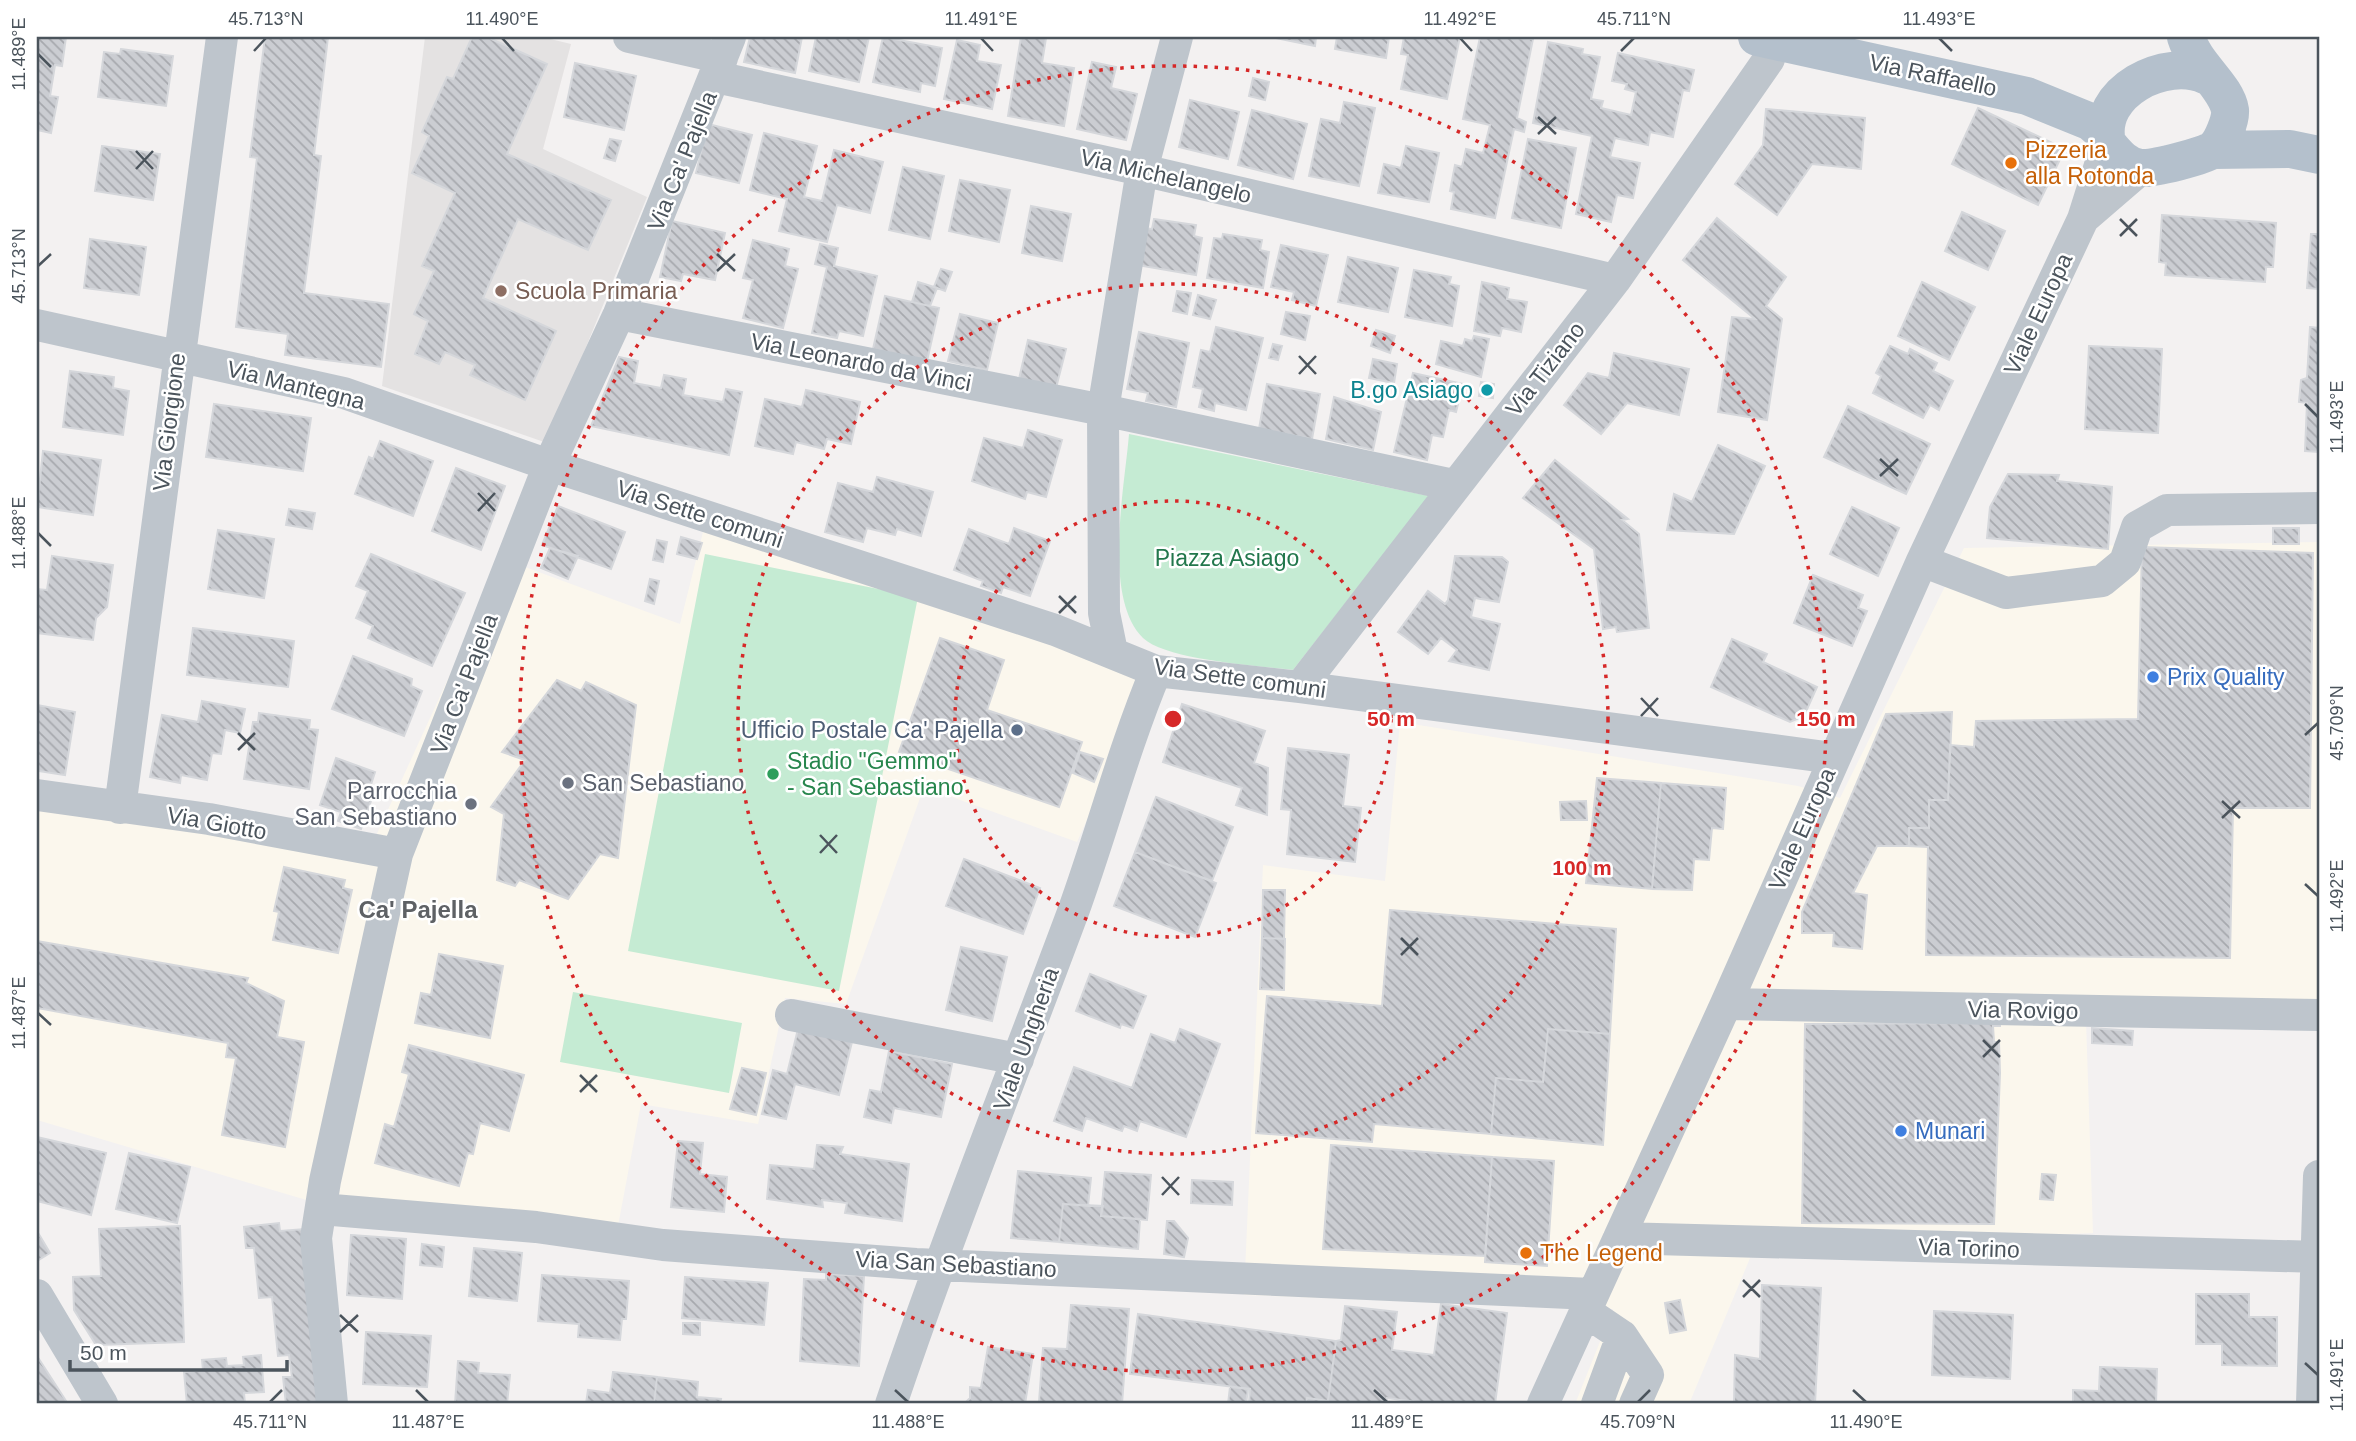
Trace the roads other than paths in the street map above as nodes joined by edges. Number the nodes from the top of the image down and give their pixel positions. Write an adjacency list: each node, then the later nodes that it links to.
1 (222, 37): 20 (street, Via Giorgione)
2 (629, 37): 7 (street, Via Michelangelo)
3 (1177, 37): 15 (street)
4 (2165, 37): 9 (main road, Viale Europa)
5 (2186, 37): 8 (main road)
6 (1765, 38): 10 (main road, Via Raffaello); 17 (street, Via Tiziano)
7 (722, 57): 15 (street, Via Michelangelo); 18 (street, Via Ca' Pajella)
8 (2216, 84): 9 (main road); 12 (main road); 13 (main road)
9 (2133, 85): 10 (main road, Via Raffaello); 11 (main road, Viale Europa)
10 (2027, 96): 11 (main road, Via Raffaello)
11 (2106, 139): 14 (main road); 16 (street, Viale Europa)
12 (2213, 150): 13 (main road, Viale Europa); 14 (main road, Viale Europa)
13 (2305, 152)
14 (2142, 168): 16 (street, Viale Europa)
15 (1142, 170): 17 (street, Via Michelangelo); 21 (street)
16 (2083, 219): 25 (street, Viale Europa)
17 (1615, 280): 23 (street, Via Tiziano)
18 (619, 314): 21 (street, Via Leonardo da Vinci); 22 (street, Via Ca' Pajella)
19 (37, 325): 20 (street, Via Mantegna)
20 (178, 356): 22 (street, Via Mantegna); 31 (street, Via Giorgione)
21 (1103, 410): 23 (street); 26 (street)
22 (549, 465): 26 (street, Via Sette comuni); 32 (street, Via Ca' Pajella)
23 (1453, 485): 28 (street, Via Tiziano)
24 (2319, 508): 25 (street)
25 (1922, 561): 29 (street, Viale Europa)
26 (1112, 652): 27 (street, Via Sette comuni)
27 (1156, 671): 28 (street, Via Sette comuni); 36 (street, Viale Ungheria)
28 (1300, 687): 29 (street, Via Sette comuni)
29 (1833, 758): 33 (street, Viale Europa)
30 (37, 795): 31 (street, Via Giotto)
31 (120, 808): 32 (street, Via Giotto)
32 (397, 854): 38 (street, Via Ca' Pajella)
33 (1726, 1004): 35 (street, Via Rovigo); 39 (street, Viale Europa)
34 (791, 1015): 36 (street)
35 (2319, 1015)
36 (1018, 1059): 41 (street, Viale Ungheria)
37 (2319, 1176): 40 (street)
38 (321, 1209): 41 (street, Via San Sebastiano); 46 (street, Via Ca' Pajella)
39 (1619, 1238): 40 (street, Via Torino); 43 (street, Viale Europa)
40 (2317, 1257): 51 (street)
41 (938, 1264): 43 (street, Via San Sebastiano); 47 (street, Viale Ungheria)
42 (37, 1295): 45 (street)
43 (1589, 1303): 44 (street); 48 (street, Viale Europa)
44 (1622, 1336): 49 (street); 50 (street)
45 (102, 1404)
46 (332, 1404)
47 (891, 1404)
48 (1543, 1404)
49 (1597, 1404)
50 (1635, 1404)
51 (2312, 1404)

